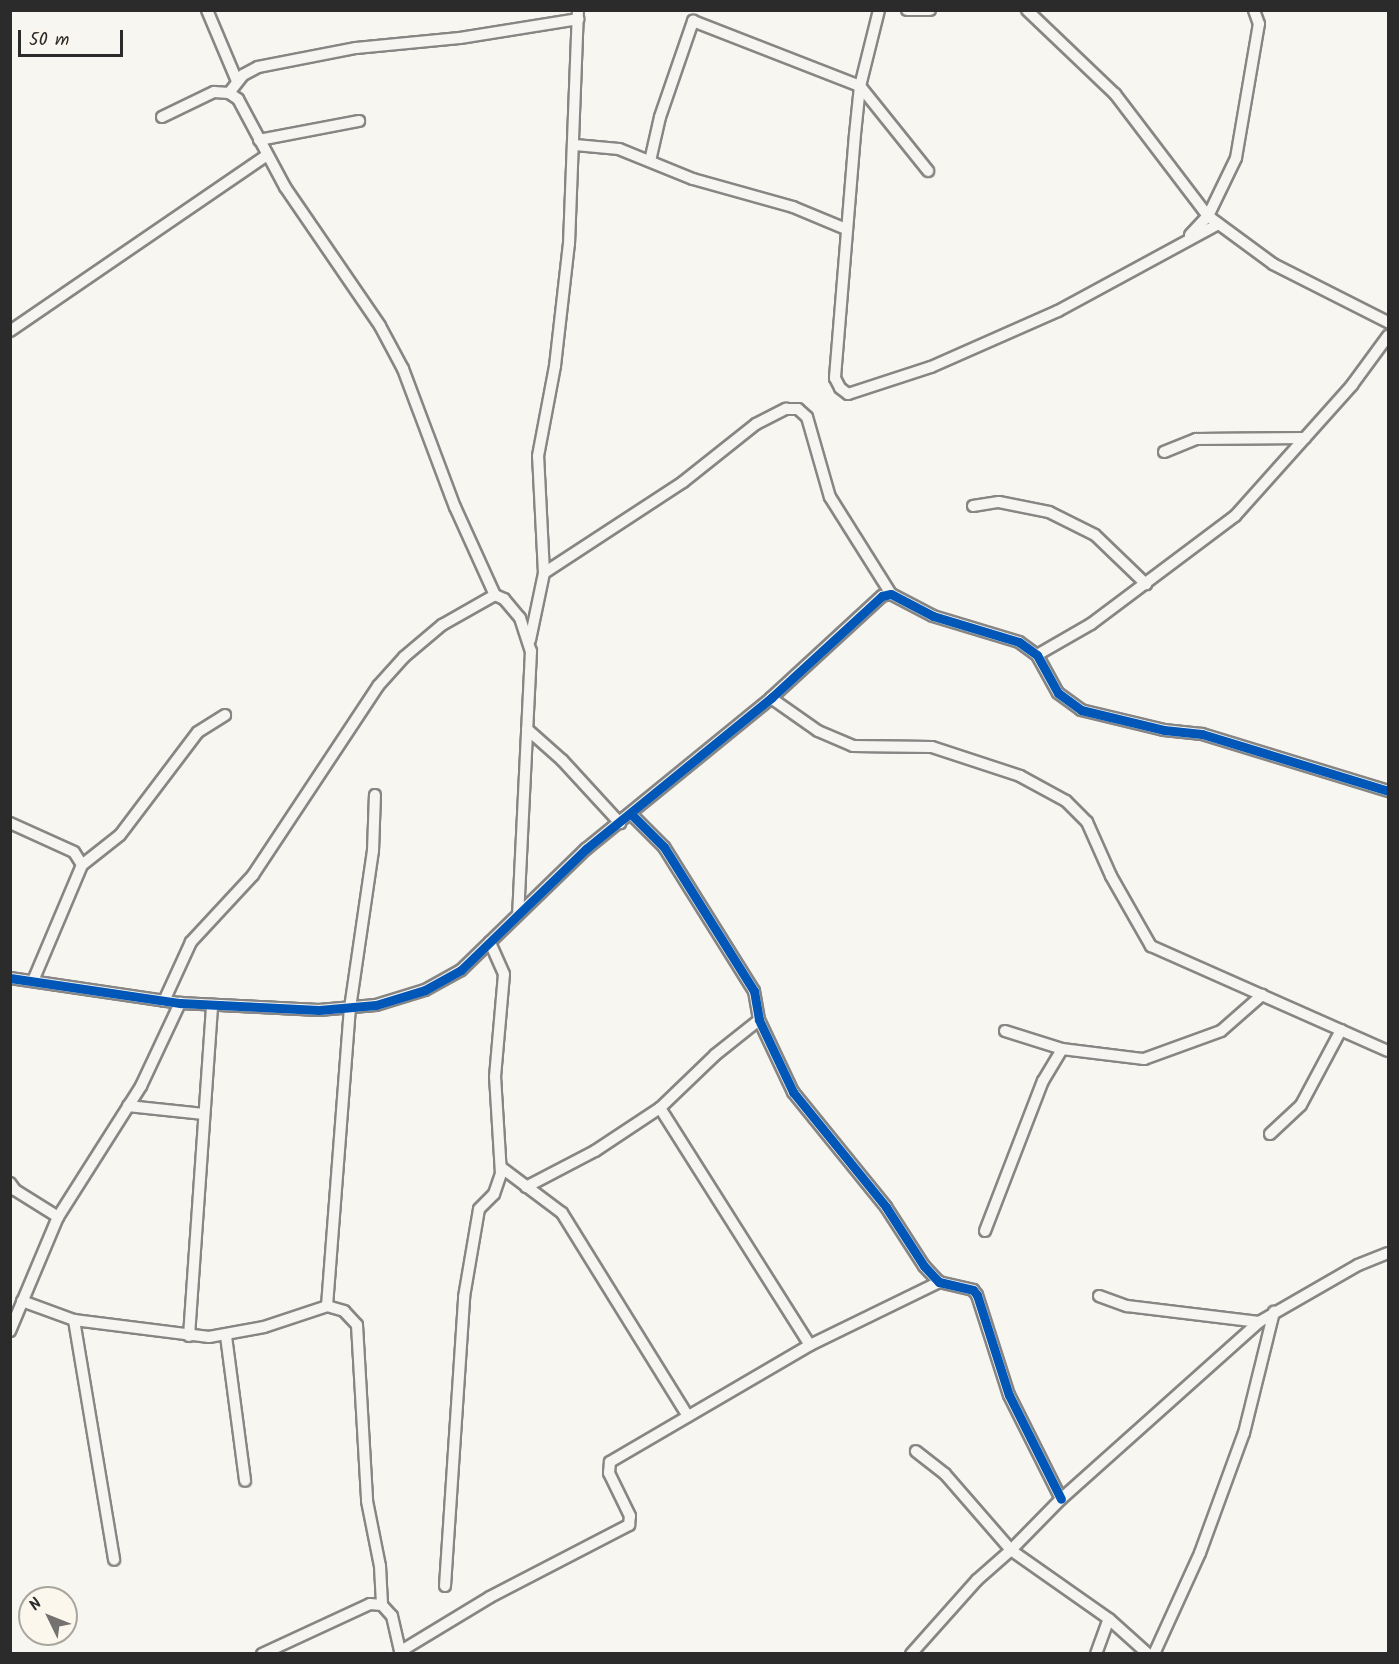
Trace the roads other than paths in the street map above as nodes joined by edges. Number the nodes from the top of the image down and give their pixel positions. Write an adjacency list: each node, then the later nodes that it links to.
1 (207, 10): 8 (street)
2 (879, 10): 9 (street)
3 (907, 10): 4 (street)
4 (930, 10)
5 (1026, 10): 18 (street)
6 (1254, 10): 18 (street)
7 (578, 15): 8 (street); 14 (street)
8 (237, 81): 10 (street)
9 (860, 86): 16 (street); 17 (street); 20 (street)
10 (229, 93): 11 (street); 13 (street)
11 (162, 117)
12 (359, 121): 13 (street)
13 (259, 140): 15 (street)
14 (575, 145): 16 (street); 28 (street)
15 (266, 156): 23 (street); 31 (street)
16 (650, 162): 20 (street)
17 (928, 171)
18 (1208, 216): 19 (street); 21 (street)
19 (1218, 224): 21 (street); 22 (street)
20 (846, 229): 21 (street)
21 (1181, 244)
22 (1389, 322)
23 (10, 331)
24 (1389, 336): 25 (street)
25 (1305, 438): 26 (street); 29 (street)
26 (1164, 452)
27 (973, 506): 29 (street)
28 (544, 573): 30 (street); 32 (street)
29 (1146, 584): 33 (street)
30 (891, 594): 33 (street); 34 (street)
31 (495, 595): 32 (street); 48 (street)
32 (530, 641): 36 (street)
33 (1037, 655): 37 (street)
34 (771, 698): 39 (street); 47 (street)
35 (225, 715): 42 (street)
36 (526, 729): 41 (street); 43 (street)
37 (1389, 791)
38 (375, 795): 51 (street)
39 (631, 814): 41 (street); 52 (street)
40 (10, 823): 42 (street)
41 (620, 823): 43 (street)
42 (82, 865): 46 (street)
43 (518, 913): 44 (street)
44 (490, 942): 51 (street); 61 (street)
45 (10, 978): 46 (street)
46 (33, 981): 48 (street)
47 (1262, 995): 54 (street); 55 (street)
48 (164, 1001): 49 (street)
49 (180, 1003): 50 (street); 57 (street)
50 (213, 1005): 51 (street); 59 (street)
51 (350, 1008): 70 (street)
52 (759, 1020): 58 (street); 67 (street)
53 (1005, 1030): 55 (street)
54 (1341, 1030): 56 (street); 60 (street)
55 (1062, 1049): 65 (street)
56 (1389, 1051)
57 (128, 1106): 59 (street); 64 (street)
58 (660, 1108): 63 (street); 77 (street)
59 (204, 1114): 75 (street)
60 (1270, 1134)
61 (502, 1168): 63 (street); 84 (street)
62 (10, 1183): 64 (street)
63 (526, 1187): 78 (street)
64 (58, 1217): 69 (street)
65 (985, 1230)
66 (1389, 1252): 71 (street)
67 (939, 1282): 77 (street); 81 (street)
68 (1099, 1296): 73 (street)
69 (22, 1301): 72 (street); 74 (street)
70 (327, 1306): 76 (street); 85 (street)
71 (1274, 1312): 73 (street); 92 (street)
72 (74, 1320): 75 (street); 83 (street)
73 (1259, 1322): 81 (street)
74 (10, 1332)
75 (189, 1336): 76 (street)
76 (226, 1336): 80 (street)
77 (810, 1345): 78 (street)
78 (687, 1416): 87 (street)
79 (916, 1452): 82 (street)
80 (245, 1481)
81 (1061, 1499): 82 (street)
82 (1011, 1550): 86 (street); 89 (street)
83 (114, 1560)
84 (445, 1586)
85 (382, 1605): 87 (street); 88 (street)
86 (1109, 1619): 90 (street); 91 (street)
87 (401, 1652)
88 (262, 1653)
89 (911, 1653)
90 (1096, 1653)
91 (1148, 1653)
92 (1154, 1653)

